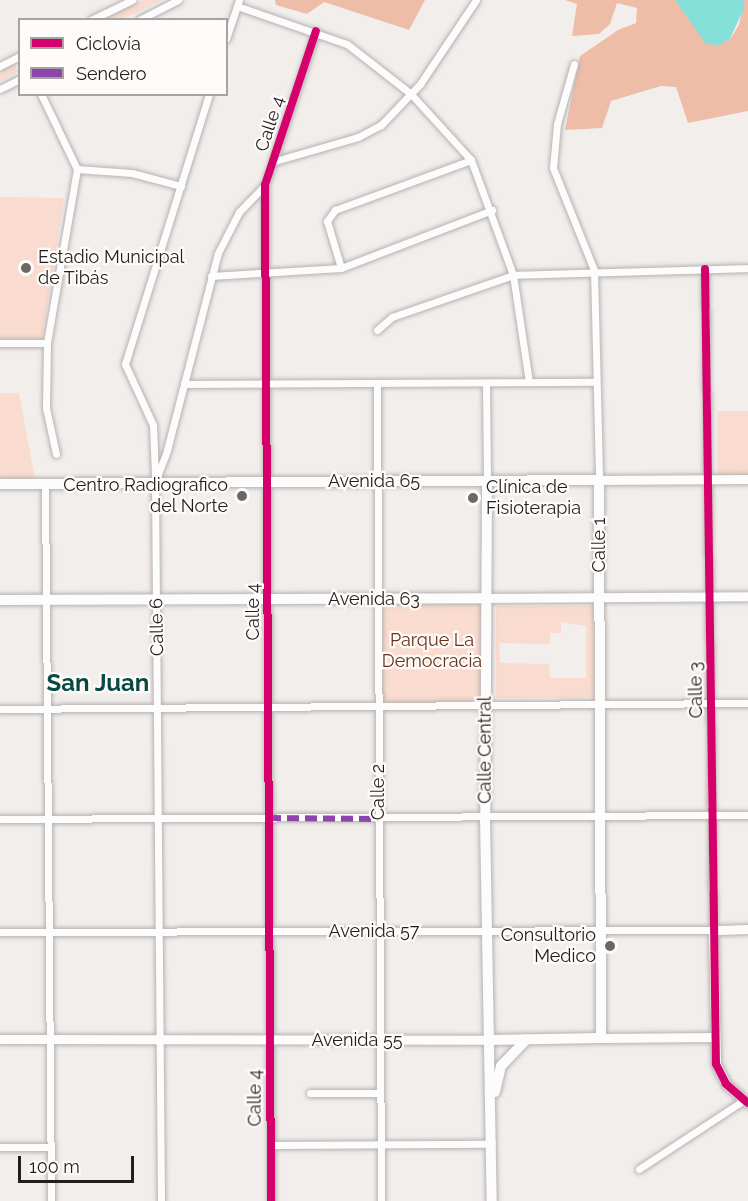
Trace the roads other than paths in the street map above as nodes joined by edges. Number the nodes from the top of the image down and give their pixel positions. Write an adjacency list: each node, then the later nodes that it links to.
1 (132, 0): 5 (street)
2 (178, 0): 6 (street)
3 (476, 0): 14 (street)
4 (238, 3): 7 (street); 8 (street)
5 (96, 18)
6 (143, 18)
7 (316, 30): 14 (street); 18 (street, Calle 4)
8 (228, 33)
9 (18, 57): 11 (street)
10 (574, 64): 26 (street, Calle 1)
11 (0, 66)
12 (18, 80): 13 (street)
13 (0, 88)
14 (411, 94): 17 (street); 18 (street)
15 (42, 96): 19 (street)
16 (208, 96): 21 (street)
17 (471, 160): 22 (street); 23 (street)
18 (275, 161): 20 (street, Calle 4)
19 (77, 169): 21 (street); 32 (street)
20 (265, 185): 27 (street, Calle 4); 29 (street, Calle 6)
21 (181, 186): 39 (street)
22 (492, 210): 23 (street); 28 (street)
23 (341, 268): 27 (street)
24 (748, 268): 25 (street)
25 (705, 269): 26 (street); 44 (street, Calle 3)
26 (594, 270): 28 (street); 34 (street, Calle 1)
27 (265, 273): 29 (street); 38 (street, Calle 4)
28 (513, 275): 30 (street); 33 (street)
29 (212, 276): 37 (street, Calle 6)
30 (377, 330)
31 (0, 343): 32 (street)
32 (47, 343): 41 (street)
33 (529, 382): 34 (street); 36 (street)
34 (596, 382): 43 (street, Calle 1)
35 (376, 383): 36 (street); 38 (street); 46 (street, Calle 2)
36 (486, 383): 47 (street, Calle Central)
37 (184, 384): 38 (street); 40 (street, Calle 6)
38 (266, 384): 45 (street, Calle 4)
39 (155, 450): 40 (street); 48 (street)
40 (166, 450): 48 (street, Calle 6)
41 (56, 454)
42 (748, 479): 44 (street, Avenida 65)
43 (599, 480): 44 (street, Avenida 65); 47 (main road, Avenida 65); 52 (main road, Calle 1)
44 (709, 480): 53 (street, Calle 3)
45 (267, 481): 46 (main road, Avenida 65); 48 (main road, Avenida 65); 58 (street, Calle 4)
46 (378, 481): 47 (main road, Avenida 65); 59 (street, Calle 2)
47 (487, 481): 54 (main road, Calle Central)
48 (154, 482): 49 (main road, Avenida 65); 57 (street, Calle 6)
49 (45, 483): 50 (main road, Avenida 65); 56 (street)
50 (0, 484)
51 (748, 596): 53 (street, Avenida 63)
52 (599, 597): 53 (street, Avenida 63); 54 (street, Avenida 63); 63 (main road, Calle 1)
53 (710, 597): 61 (street, Calle 3)
54 (485, 598): 59 (main road, Avenida 63); 62 (main road, Calle Central)
55 (0, 600): 56 (main road, Avenida 63)
56 (46, 600): 57 (main road, Avenida 63); 68 (street)
57 (156, 600): 58 (main road, Avenida 63); 66 (street, Calle 6)
58 (267, 600): 59 (main road, Avenida 63); 65 (street, Calle 4)
59 (377, 600): 64 (street, Calle 2)
60 (748, 703): 61 (street)
61 (711, 704): 63 (street); 70 (street, Calle 3)
62 (485, 705): 63 (street); 64 (street); 73 (main road, Calle Central)
63 (600, 705): 71 (main road, Calle 1)
64 (378, 706): 65 (street); 77 (street, Calle 2)
65 (268, 707): 66 (street); 72 (street, Calle 4)
66 (158, 708): 68 (street); 76 (street, Calle 6)
67 (0, 709): 68 (street)
68 (47, 709): 75 (street)
69 (748, 815): 70 (street)
70 (712, 816): 71 (street); 81 (street, Calle 3)
71 (601, 817): 73 (street); 80 (main road, Calle 1)
72 (269, 818): 76 (street); 77 (street); 83 (street, Calle 4)
73 (485, 818): 77 (street); 79 (main road, Calle Central)
74 (0, 819): 75 (street)
75 (48, 819): 76 (street); 86 (street)
76 (158, 819): 82 (street, Calle 6)
77 (379, 819): 84 (street, Calle 2)
78 (748, 929): 81 (street, Avenida 57)
79 (486, 930): 80 (street, Avenida 57); 84 (street, Avenida 57); 95 (main road, Calle Central)
80 (601, 930): 81 (street, Avenida 57); 88 (main road, Calle 1)
81 (713, 930): 87 (street, Calle 3)
82 (159, 931): 83 (street, Avenida 57); 86 (street, Avenida 57); 92 (street, Calle 6)
83 (270, 931): 84 (street, Avenida 57); 93 (street, Calle 4)
84 (379, 931): 94 (street, Calle 2)
85 (0, 932): 86 (street, Avenida 57)
86 (49, 932): 90 (street)
87 (714, 1037): 88 (street, Avenida 55); 98 (street, Calle 3)
88 (601, 1038): 91 (main road, Avenida 55)
89 (0, 1039): 90 (street, Avenida 55)
90 (50, 1039): 92 (street, Avenida 55); 104 (street)
91 (528, 1039): 95 (main road, Avenida 55); 99 (main road, Calle Central)
92 (160, 1040): 93 (street, Avenida 55); 107 (street, Calle 6)
93 (270, 1040): 94 (street, Avenida 55); 101 (street, Calle 4)
94 (380, 1040): 95 (street, Avenida 55); 97 (street, Calle 2)
95 (488, 1040): 99 (main road, Calle Central)
96 (310, 1093): 97 (street)
97 (380, 1093): 102 (street, Calle 2)
98 (746, 1102): 105 (street)
99 (491, 1116): 100 (main road, Calle Central)
100 (492, 1144): 102 (street); 110 (main road, Calle Central)
101 (271, 1145): 102 (street); 108 (street, Calle 4)
102 (380, 1145): 109 (street, Calle 2)
103 (0, 1147): 104 (street)
104 (51, 1147): 106 (street)
105 (639, 1169)
106 (51, 1201)
107 (160, 1201)
108 (271, 1201)
109 (381, 1201)
110 (492, 1201)

